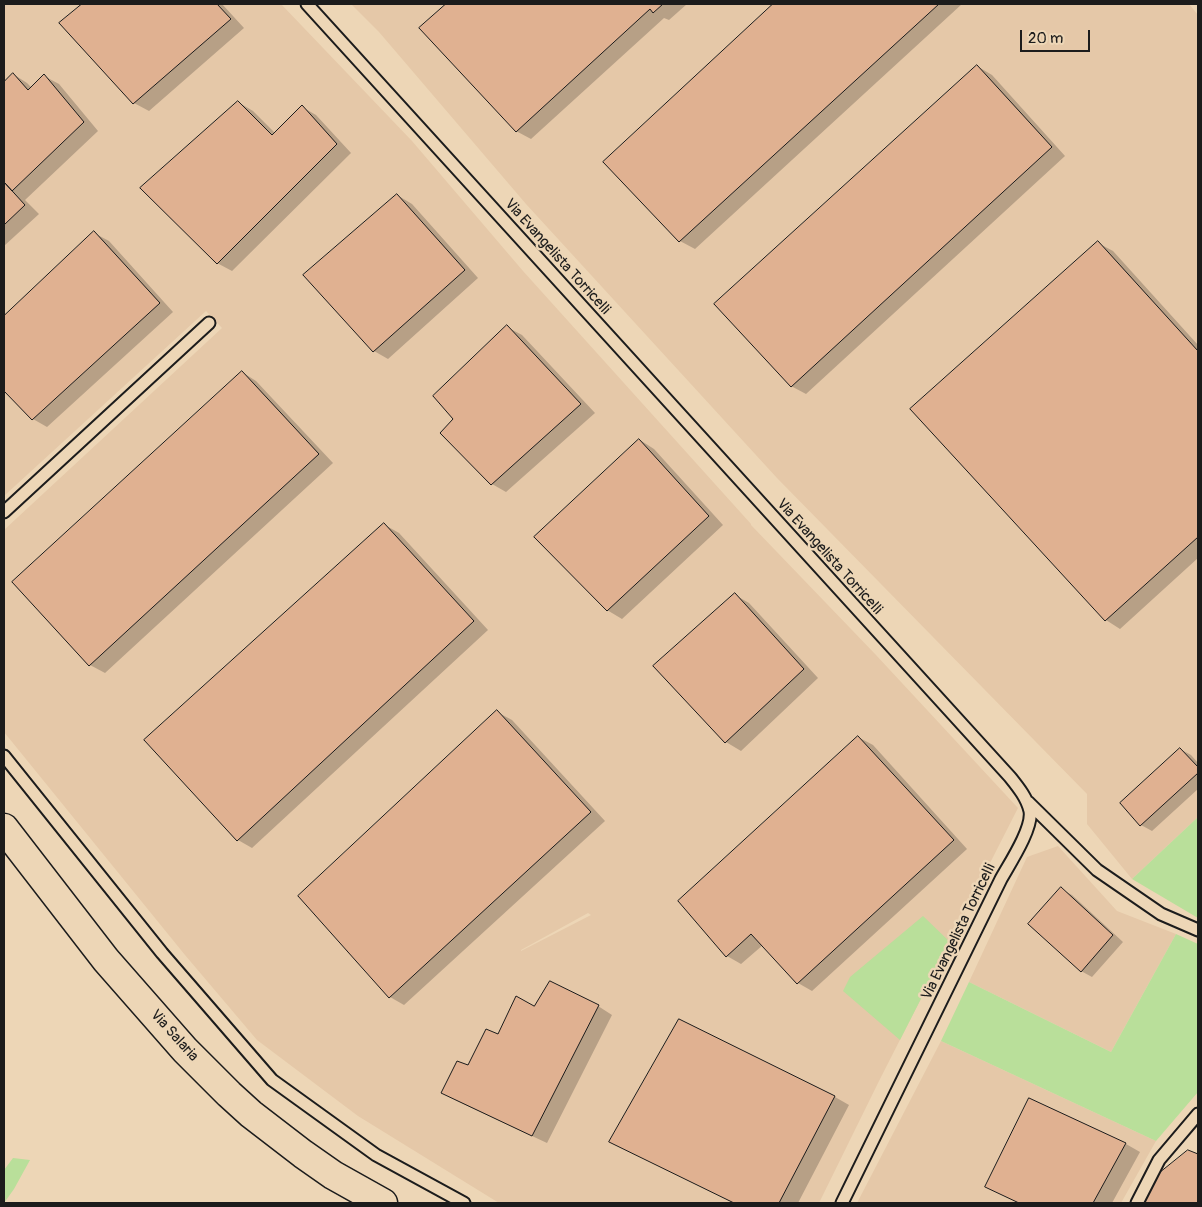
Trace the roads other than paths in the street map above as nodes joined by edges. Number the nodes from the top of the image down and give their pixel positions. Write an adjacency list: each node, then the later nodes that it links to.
1 (307, 4): 5 (lane, Via Evangelista Torricelli)
2 (209, 323): 3 (lane)
3 (4, 512)
4 (4, 756): 10 (lane)
5 (1025, 799): 7 (lane); 11 (lane, Via Evangelista Torricelli)
6 (4, 828): 9 (main road, Via Salaria)
7 (1198, 930)
8 (1198, 1114): 12 (lane)
9 (383, 1203)
10 (464, 1203)
11 (842, 1203)
12 (1137, 1203)

